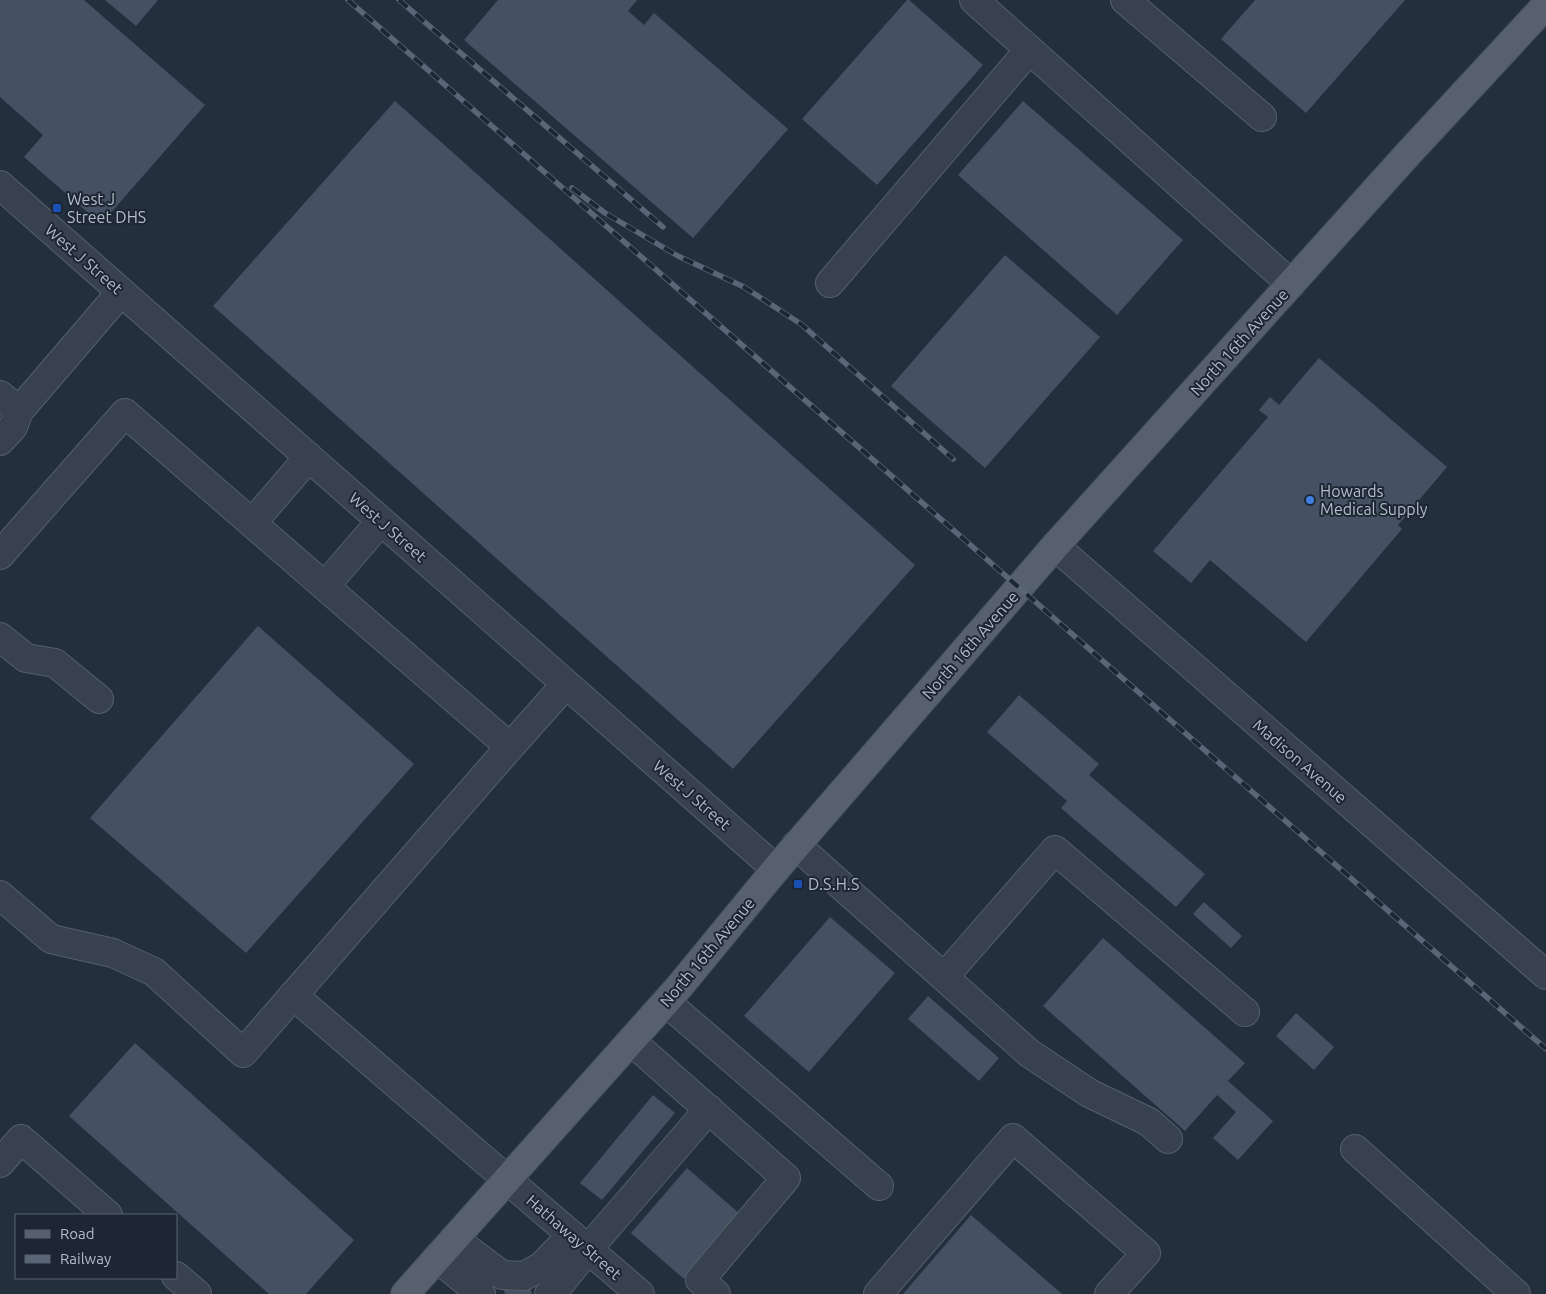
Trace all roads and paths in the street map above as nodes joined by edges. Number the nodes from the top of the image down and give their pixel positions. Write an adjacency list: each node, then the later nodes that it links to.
1 (974, 0): 4 (street)
2 (1125, 0): 5 (street)
3 (1546, 5): 8 (main road, North 16th Avenue)
4 (1030, 50): 7 (street); 8 (street)
5 (1262, 117)
6 (0, 185): 9 (street, West J Street)
7 (830, 282)
8 (1291, 284): 15 (main road, North 16th Avenue)
9 (121, 292): 10 (street); 12 (street, West J Street)
10 (9, 403): 11 (street)
11 (0, 442)
12 (309, 457): 13 (street, West J Street); 14 (street)
13 (382, 521): 17 (street); 19 (street, West J Street)
14 (252, 523): 16 (street); 17 (street)
15 (1055, 546): 22 (main road, North 16th Avenue); 25 (street, Madison Avenue)
16 (0, 555)
17 (325, 586): 21 (street)
18 (0, 637): 20 (street)
19 (566, 684): 21 (street); 23 (street, West J Street)
20 (99, 699)
21 (510, 747): 27 (street)
22 (796, 845): 23 (main road, North 16th Avenue); 26 (street)
23 (776, 869): 28 (main road, North 16th Avenue)
24 (0, 895): 27 (street)
25 (1546, 975)
26 (944, 977): 29 (street); 32 (street)
27 (293, 995): 35 (street, Hathaway Street)
28 (666, 1002): 30 (main road, North 16th Avenue); 36 (street)
29 (1244, 1012)
30 (631, 1041): 31 (street); 35 (main road, North 16th Avenue)
31 (709, 1110): 38 (street); 46 (street)
32 (1168, 1139)
33 (1355, 1148): 49 (street)
34 (0, 1163): 37 (street)
35 (507, 1180): 38 (street, Hathaway Street); 39 (main road, North 16th Avenue)
36 (879, 1186)
37 (107, 1214)
38 (580, 1242): 39 (street); 44 (street); 45 (street, Hathaway Street)
39 (446, 1248): 42 (main road, North 16th Avenue); 43 (street)
40 (178, 1278): 41 (street)
41 (197, 1294)
42 (405, 1294)
43 (482, 1294)
44 (549, 1294)
45 (640, 1294)
46 (716, 1294)
47 (878, 1294): 48 (street)
48 (1109, 1294)
49 (1516, 1294)

